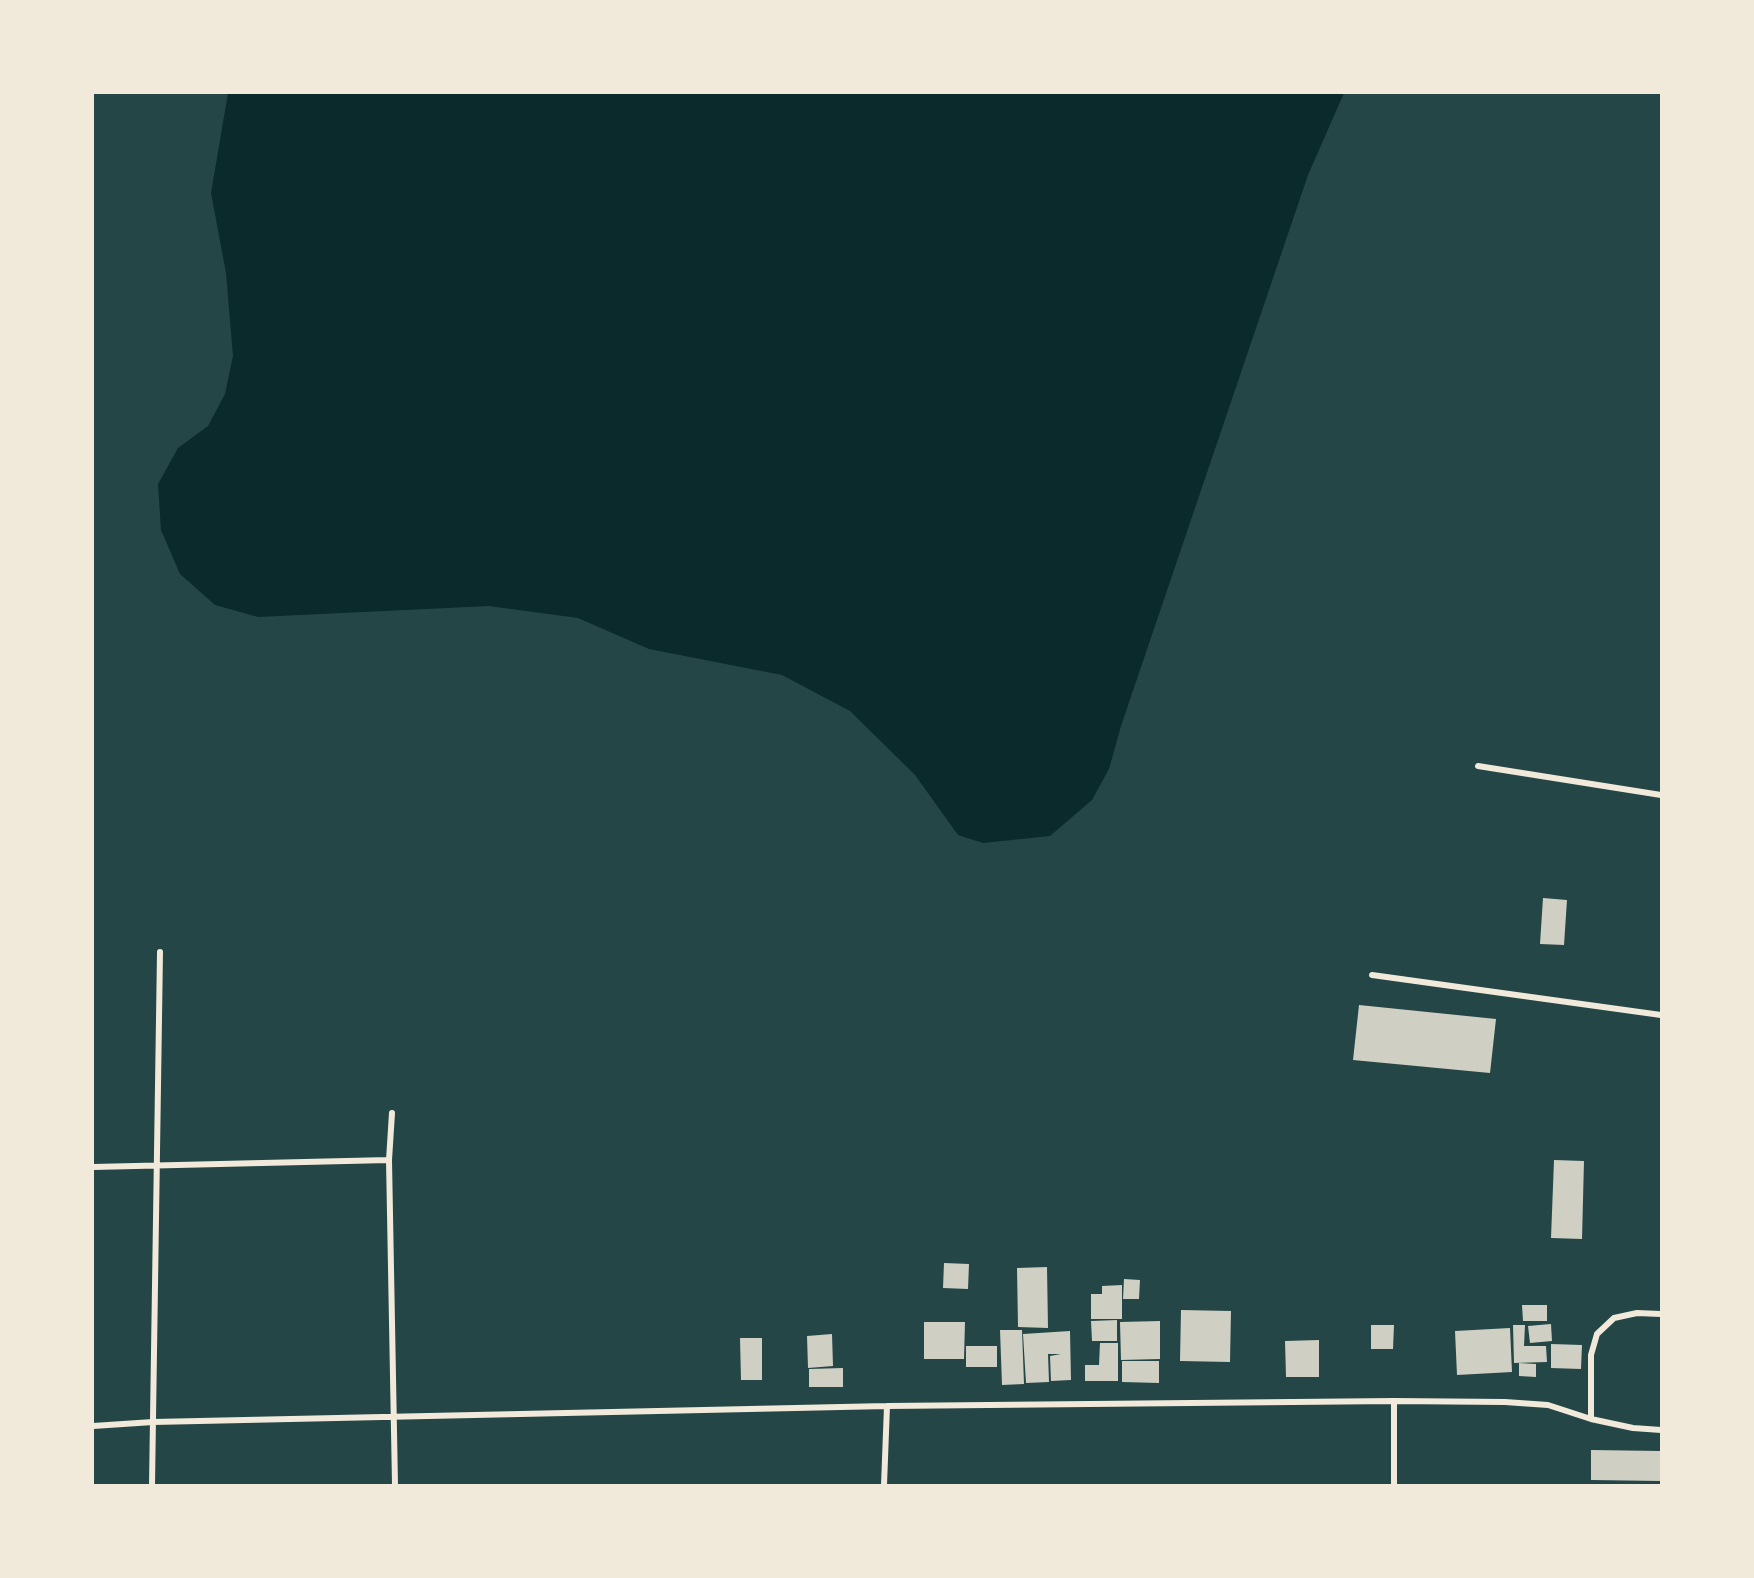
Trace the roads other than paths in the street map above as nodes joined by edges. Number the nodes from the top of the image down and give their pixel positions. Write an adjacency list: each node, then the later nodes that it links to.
1 (1478, 766): 2 (street)
2 (1661, 795)
3 (160, 952): 8 (street)
4 (1372, 975): 5 (street)
5 (1661, 1015)
6 (392, 1113): 7 (street)
7 (389, 1160): 8 (street); 13 (street)
8 (157, 1166): 9 (street); 15 (street)
9 (93, 1167)
10 (1661, 1314): 14 (street)
11 (1394, 1401): 12 (street); 14 (street); 21 (street)
12 (887, 1406): 13 (street); 20 (street)
13 (394, 1417): 15 (street); 19 (street)
14 (1591, 1419): 17 (street)
15 (153, 1422): 16 (street); 18 (street)
16 (93, 1425)
17 (1661, 1430)
18 (152, 1485)
19 (395, 1485)
20 (884, 1485)
21 (1394, 1485)

